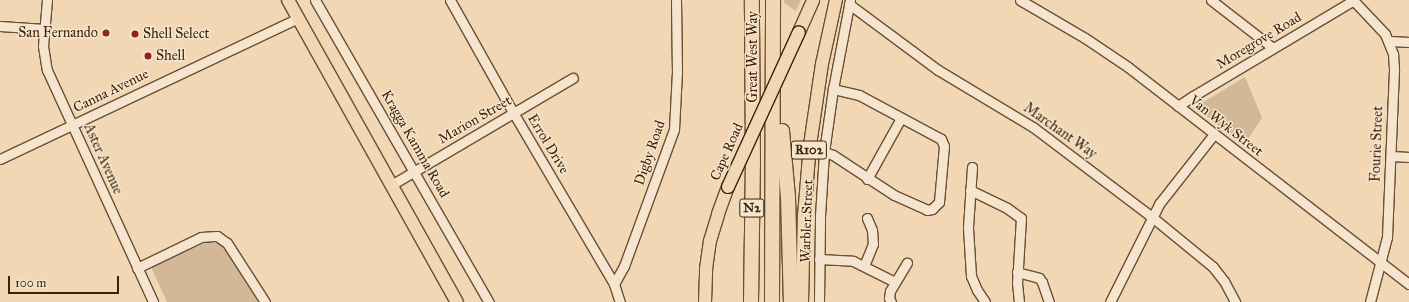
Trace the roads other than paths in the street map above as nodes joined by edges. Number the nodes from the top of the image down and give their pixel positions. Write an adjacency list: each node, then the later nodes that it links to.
1 (47, 0): 17 (street, Aster Avenue)
2 (280, 0): 15 (main road)
3 (288, 0): 15 (main road)
4 (315, 0): 35 (street, Kragga Kamma Road)
5 (676, 0): 48 (street, Digby Road)
6 (752, 0): 26 (highway, Great West Way / N2)
7 (773, 0): 20 (highway, Great West Way / N2)
8 (813, 0): 55 (main road, Cape Road, bridge)
9 (836, 0): 60 (main road, R102)
10 (1020, 0): 24 (street, Van Wyk Street)
11 (1211, 0): 21 (street)
12 (1354, 0): 18 (street, Fourie Street); 21 (street, Moregrove Road)
13 (452, 1): 25 (street, Errol Drive)
14 (850, 2): 23 (street, Warbler Street); 39 (street, Marchant Way)
15 (295, 20): 28 (street, Canna Avenue); 37 (main road)
16 (0, 26): 17 (street)
17 (45, 29): 28 (street, Aster Avenue)
18 (1390, 42): 19 (street); 31 (street, Fourie Street)
19 (1409, 42)
20 (773, 45): 58 (highway, N2); 59 (highway)
21 (1272, 48): 24 (street, Moregrove Road)
22 (573, 78): 25 (street, Marion Street)
23 (832, 89): 27 (street); 30 (street, Warbler Street)
24 (1178, 106): 29 (street, Van Wyk Street)
25 (514, 114): 35 (street, Marion Street); 48 (street, Errol Drive)
26 (753, 114): 56 (highway); 57 (highway, N2)
27 (901, 118): 36 (street); 36 (street)
28 (73, 125): 33 (street, Canna Avenue); 45 (street, Aster Avenue)
29 (1214, 134): 39 (street); 42 (street, Van Wyk Street)
30 (824, 152): 36 (street); 41 (street, Warbler Street)
31 (1391, 156): 32 (street); 42 (street, Fourie Street)
32 (1409, 157)
33 (0, 159)
34 (972, 166): 38 (street)
35 (414, 172): 37 (street, Marion Street); 53 (street, Kragga Kamma Road)
36 (867, 179)
37 (390, 185): 52 (main road)
38 (970, 190): 46 (street); 63 (street)
39 (1152, 216): 66 (street); 67 (street, Marchant Way)
40 (866, 218): 44 (street)
41 (819, 259): 44 (street); 61 (street, Warbler Street)
42 (1382, 262): 49 (street, Van Wyk Street); 68 (street, Fourie Street)
43 (907, 263): 47 (street)
44 (864, 266): 47 (street)
45 (137, 268): 50 (street, Aster Avenue); 51 (street)
46 (1017, 272): 64 (street); 65 (street)
47 (895, 282): 62 (street)
48 (614, 284): 54 (street, Errol Drive)
49 (1409, 284)
50 (153, 302)
51 (265, 302)
52 (457, 302)
53 (489, 302)
54 (620, 302)
55 (705, 302)
56 (743, 302)
57 (751, 302)
58 (772, 302)
59 (791, 302)
60 (802, 302)
61 (818, 302)
62 (891, 302)
63 (985, 302)
64 (1020, 302)
65 (1048, 302)
66 (1110, 302)
67 (1235, 302)
68 (1370, 302)

